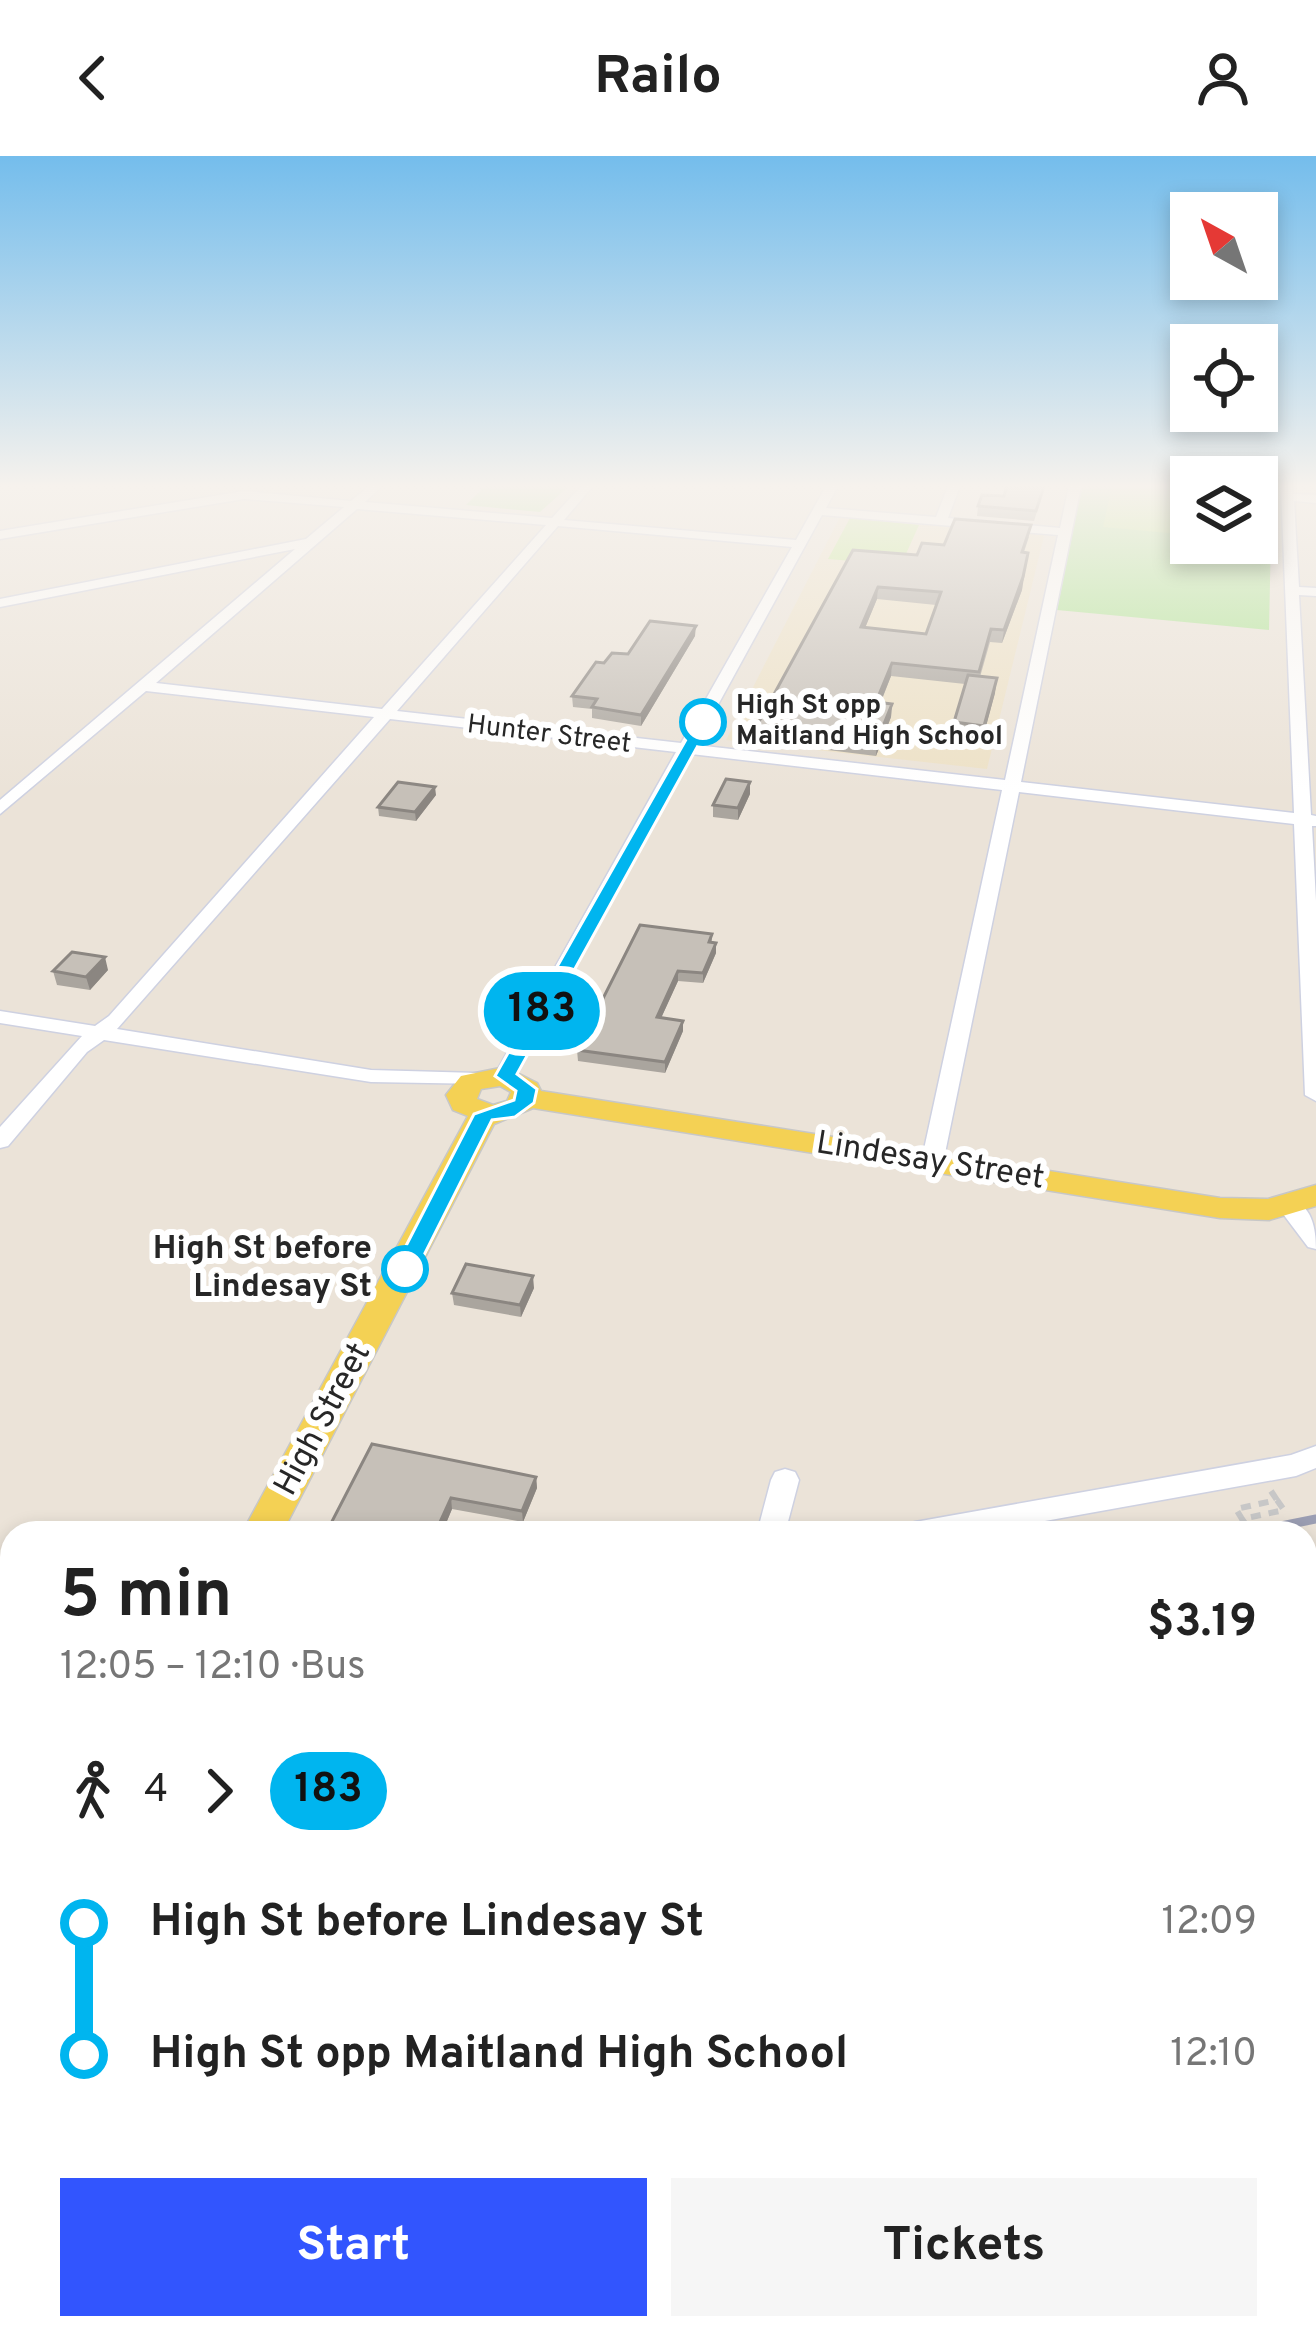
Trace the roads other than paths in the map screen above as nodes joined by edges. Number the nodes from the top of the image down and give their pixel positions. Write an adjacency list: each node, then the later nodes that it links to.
1 (79, 588): 8 (street)
2 (257, 588): 9 (street)
3 (495, 588): 10 (street)
4 (776, 588): 11 (street, High Street)
5 (1054, 588): 12 (street)
6 (1291, 590): 7 (street); 14 (street)
7 (1316, 592)
8 (0, 603)
9 (141, 686): 10 (street, Hunter Street); 13 (street)
10 (382, 715): 11 (street, Hunter Street); 17 (street)
11 (688, 751): 12 (street, Hunter Street); 18 (street, High Street)
12 (1012, 787): 14 (street, Hunter Street); 21 (street)
13 (0, 808)
14 (1308, 820): 15 (street)
15 (1315, 990): 19 (street)
16 (0, 1017): 17 (street, Lindesay Street)
17 (98, 1034): 18 (street, Lindesay Street); 20 (street)
18 (492, 1094): 21 (main road, Lindesay Street); 26 (main road, High Street)
19 (1316, 1095)
20 (0, 1141)
21 (932, 1162): 22 (main road, Lindesay Street)
22 (1303, 1200): 23 (street, Lindesay Street)
23 (1315, 1244)
24 (1316, 1456): 28 (street)
25 (785, 1480): 27 (street)
26 (268, 1521)
27 (774, 1521)
28 (982, 1521)

